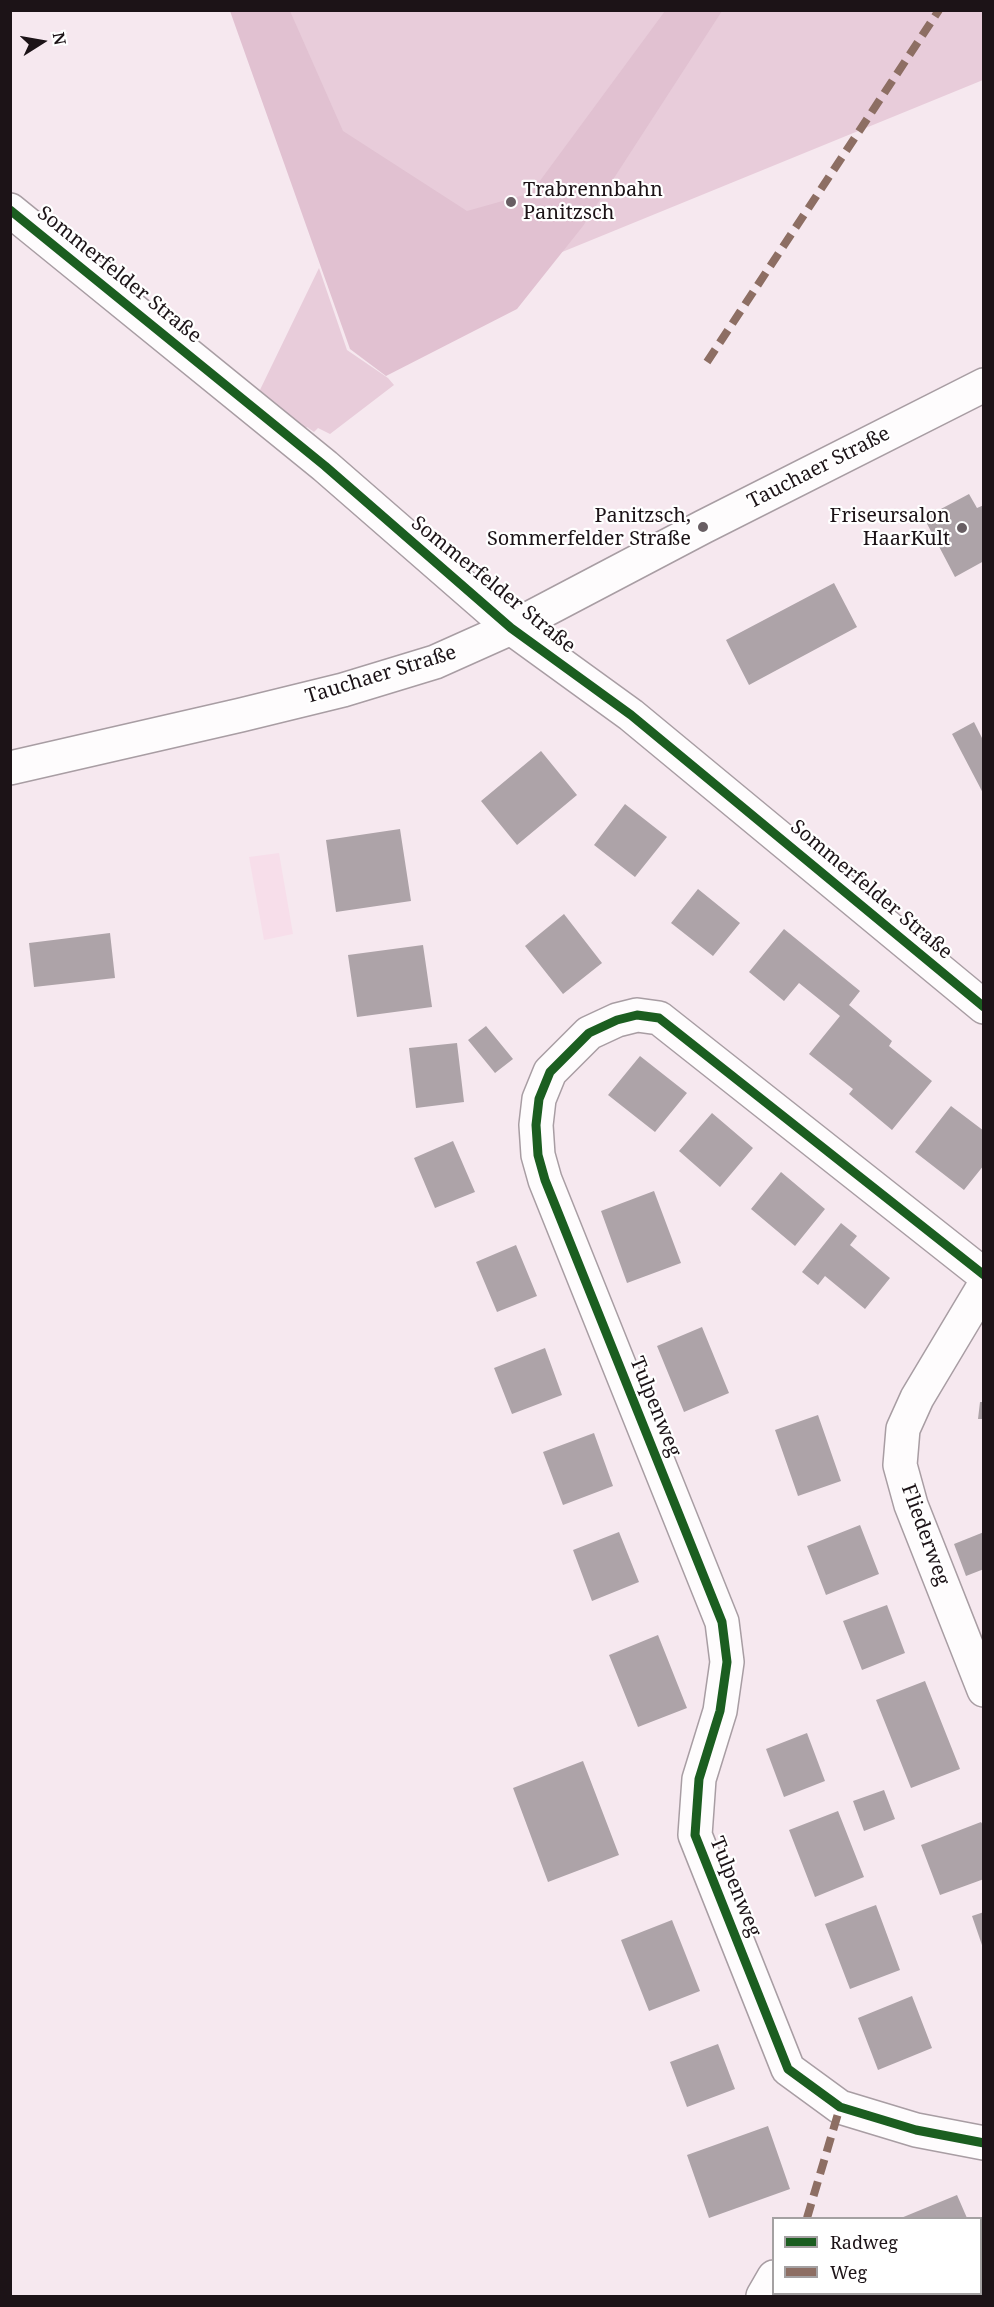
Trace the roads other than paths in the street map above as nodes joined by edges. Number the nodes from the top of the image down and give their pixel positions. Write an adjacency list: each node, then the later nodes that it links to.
1 (10, 210): 3 (street, Sommerfelder Straße)
2 (984, 385): 3 (street, Tauchaer Straße)
3 (511, 628): 4 (street, Tauchaer Straße); 5 (street, Sommerfelder Straße)
4 (10, 768)
5 (984, 1007)
6 (984, 1275): 9 (street, Tulpenweg)
7 (984, 1286): 8 (street, Fliederweg)
8 (984, 1690)
9 (984, 2143)
10 (772, 2280): 11 (street)
11 (763, 2296)

